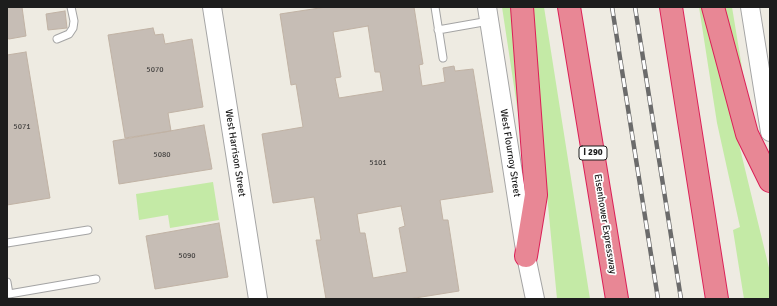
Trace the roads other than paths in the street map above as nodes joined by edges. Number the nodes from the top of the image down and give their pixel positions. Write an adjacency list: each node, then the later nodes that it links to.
1 (71, 7): 11 (lane)
2 (212, 7): 20 (street, West Harrison Street)
3 (435, 7): 10 (lane)
4 (522, 7): 17 (highway)
5 (569, 7): 22 (highway, Eisenhower Expressway / I 290)
6 (671, 7): 23 (highway)
7 (714, 7): 14 (highway)
8 (750, 7): 13 (street)
9 (488, 14): 10 (lane); 17 (street, West Flournoy Street)
10 (438, 30): 12 (lane)
11 (57, 39)
12 (443, 58)
13 (770, 132)
14 (770, 181)
15 (88, 230): 16 (lane)
16 (7, 244)
17 (526, 256): 21 (street, West Flournoy Street)
18 (96, 279): 19 (lane)
19 (7, 282)
20 (258, 299)
21 (535, 299)
22 (617, 299)
23 (716, 299)

